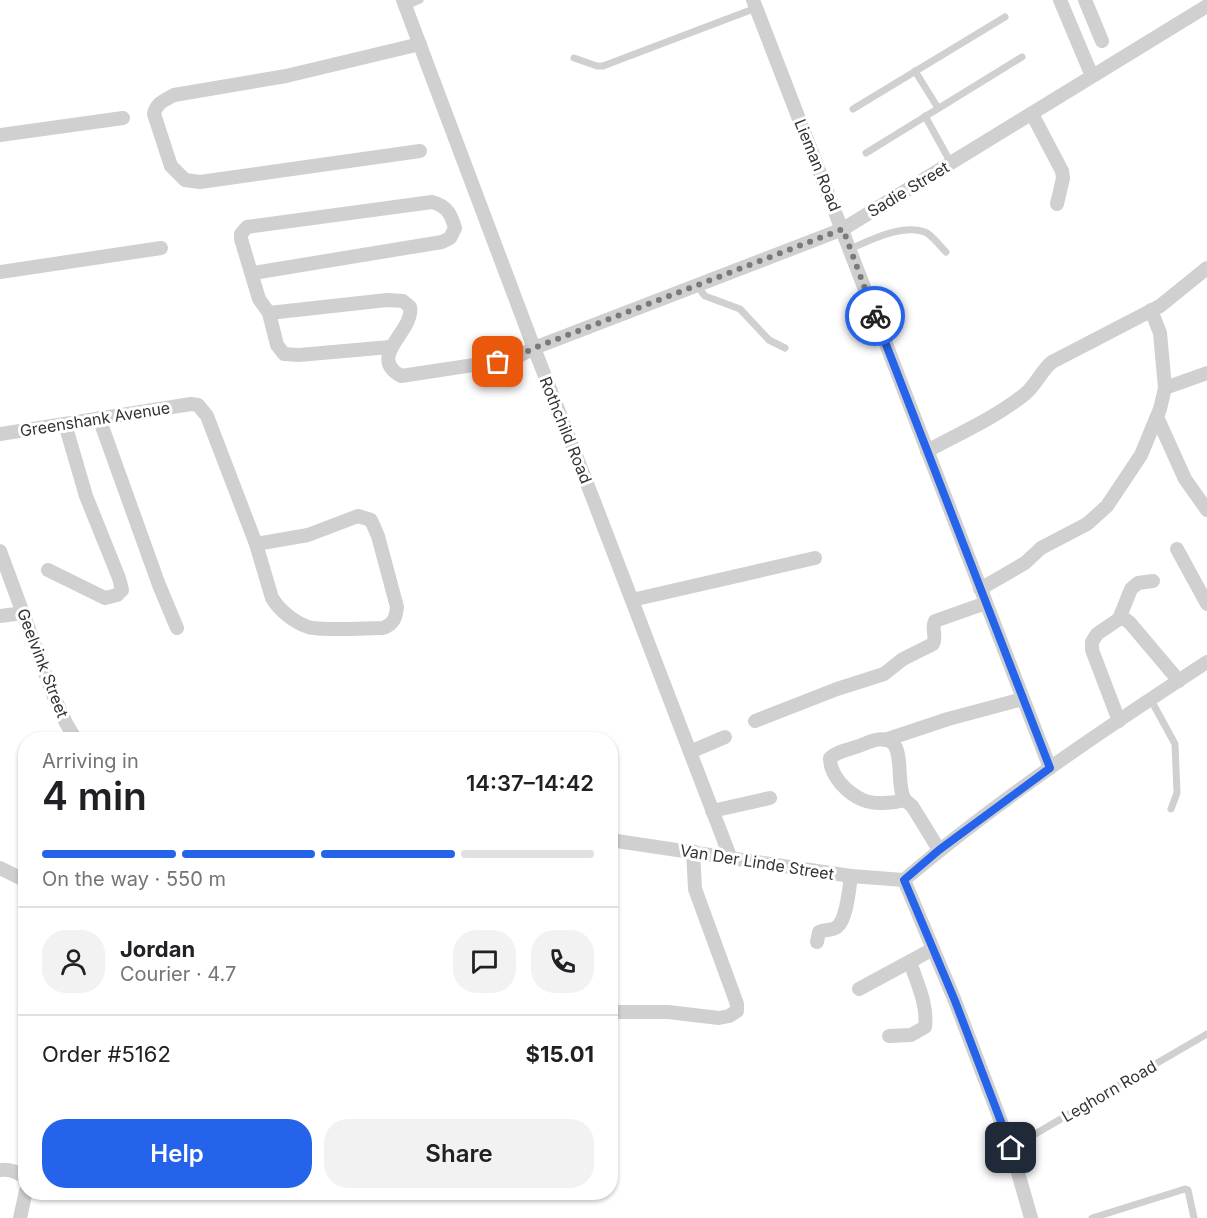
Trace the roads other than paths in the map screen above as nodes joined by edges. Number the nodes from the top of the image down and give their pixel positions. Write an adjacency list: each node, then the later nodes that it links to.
1 (420, 0): 4 (lane)
2 (1060, 0): 13 (street)
3 (1085, 0): 8 (street)
4 (404, 3): 9 (street, Rothchild Road)
5 (754, 4): 11 (lane); 24 (street, Lieman Road)
6 (1207, 6): 13 (street, Sadie Street)
7 (1005, 17): 12 (lane)
8 (1102, 41)
9 (420, 44): 20 (street); 35 (street, Rothchild Road)
10 (1022, 57): 14 (lane)
11 (574, 58)
12 (915, 71): 14 (lane); 15 (lane)
13 (1092, 76): 16 (street, Sadie Street)
14 (938, 108): 17 (lane)
15 (853, 109)
16 (1032, 114): 22 (street, Sadie Street); 23 (street)
17 (925, 116): 21 (lane); 22 (lane)
18 (123, 118): 19 (street)
19 (0, 135)
20 (420, 151)
21 (866, 153)
22 (951, 163): 24 (street, Sadie Street)
23 (1057, 204)
24 (843, 229): 26 (street, Lieman Road); 31 (street, Sadie Street)
25 (161, 248): 29 (street)
26 (850, 249): 27 (lane); 43 (street, Lieman Road)
27 (946, 252)
28 (1207, 268): 32 (street)
29 (0, 272)
30 (253, 273): 30 (street); 33 (street)
31 (697, 286): 35 (street, Sadie Street); 36 (lane)
32 (1151, 309): 38 (street); 43 (street)
33 (269, 313): 34 (street); 34 (street)
34 (390, 347): 35 (street, Sadie Street)
35 (534, 348): 52 (street, Rothchild Road)
36 (785, 348)
37 (1207, 373): 38 (street)
38 (1164, 388): 39 (street)
39 (1157, 417): 44 (street); 51 (street)
40 (99, 418): 41 (street, Greenshank Avenue); 45 (street, Greenshank Avenue); 58 (street)
41 (64, 424): 42 (street, Greenshank Avenue); 49 (street)
42 (0, 434)
43 (927, 451): 51 (street, Lieman Road)
44 (1207, 510)
45 (256, 544): 45 (street)
46 (1177, 549): 54 (street)
47 (0, 551): 55 (street, Geelvink Street)
48 (814, 558): 52 (street)
49 (48, 570)
50 (1153, 582): 57 (street)
51 (980, 589): 53 (street, Lieman Road)
52 (633, 600): 68 (street, Rothchild Road)
53 (986, 603): 61 (street, Lieman Road); 63 (street)
54 (1207, 604)
55 (23, 613): 56 (street); 65 (street, Geelvink Street)
56 (0, 616)
57 (1119, 619): 60 (street); 64 (street)
58 (177, 628)
59 (1207, 662): 60 (street)
60 (1179, 681): 62 (street)
61 (1023, 699): 67 (street); 69 (street, Lieman Road)
62 (1151, 700): 64 (street); 72 (lane)
63 (755, 721)
64 (1119, 721): 69 (street)
65 (71, 732)
66 (725, 737): 68 (street)
67 (885, 740): 71 (street); 71 (street)
68 (690, 752): 73 (street, Rothchild Road)
69 (1050, 768): 75 (street)
70 (770, 798): 73 (street)
71 (905, 800): 75 (street)
72 (1171, 809)
73 (712, 811): 77 (street, Rothchild Road)
74 (618, 841): 76 (street, Van Der Linde Street)
75 (939, 850): 81 (street)
76 (693, 851): 77 (street, Van Der Linde Street); 86 (street)
77 (731, 859): 79 (street, Van Der Linde Street)
78 (0, 868): 80 (street)
79 (851, 876): 81 (street, Van Der Linde Street); 82 (street)
80 (18, 877)
81 (904, 880): 83 (street)
82 (817, 942)
83 (933, 949): 84 (street); 89 (street)
84 (910, 962): 85 (street); 88 (street)
85 (859, 989)
86 (618, 1012)
87 (1207, 1034): 89 (lane, Leghorn Road)
88 (889, 1036)
89 (1011, 1148): 94 (street)
90 (0, 1170): 91 (street)
91 (18, 1173)
92 (24, 1200): 93 (street)
93 (20, 1218)
94 (1031, 1218)
95 (1092, 1218): 96 (lane)
96 (1194, 1218)

